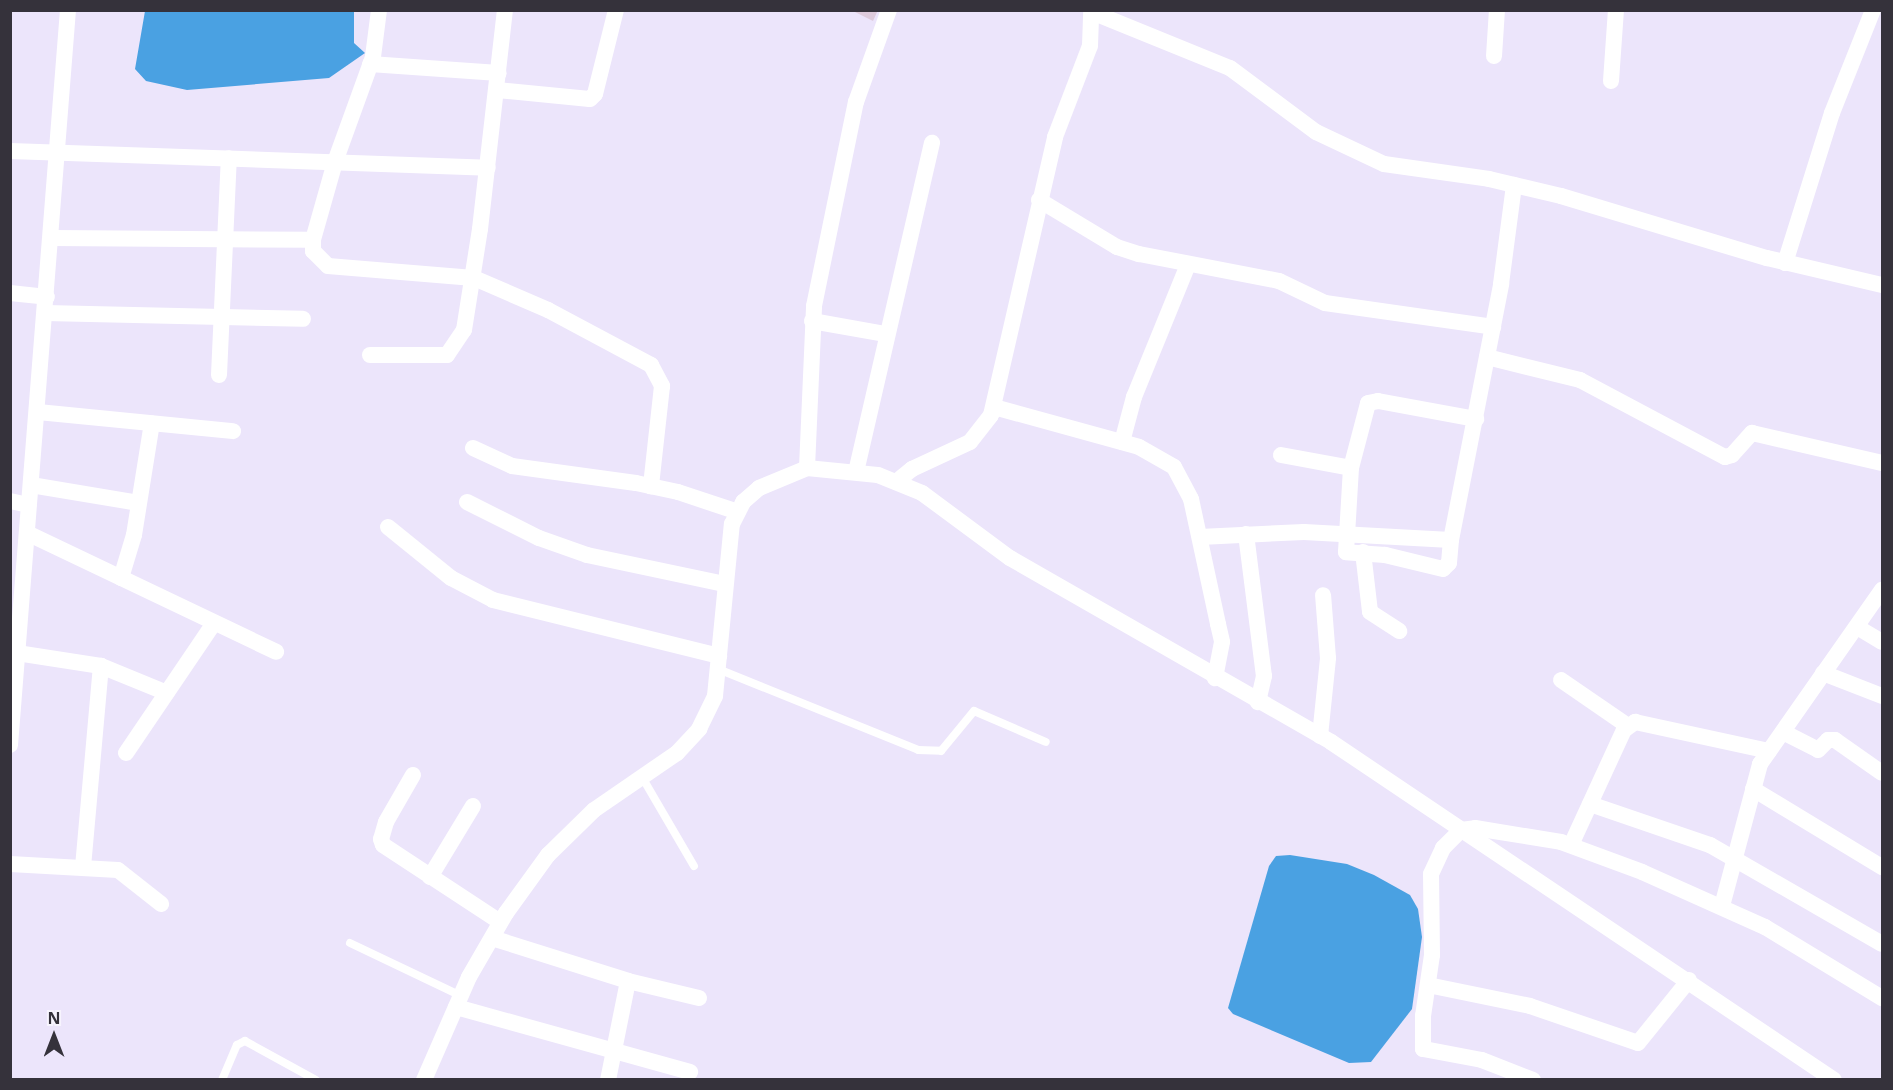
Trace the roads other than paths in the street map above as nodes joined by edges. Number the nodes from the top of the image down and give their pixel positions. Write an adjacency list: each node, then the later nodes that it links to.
1 (68, 10): 16 (street)
2 (379, 10): 11 (street)
3 (505, 10): 13 (street)
4 (616, 10): 13 (street)
5 (889, 10): 33 (street)
6 (1497, 10): 10 (street)
7 (1616, 10): 12 (street)
8 (1873, 10): 25 (street)
9 (1091, 11): 20 (street); 21 (street)
10 (1494, 56)
11 (370, 64): 13 (street); 18 (street)
12 (1611, 81)
13 (498, 82): 19 (street)
14 (932, 143): 35 (street)
15 (10, 152): 16 (street)
16 (57, 153): 17 (street); 22 (street)
17 (229, 158): 18 (street); 23 (street)
18 (335, 162): 19 (street); 24 (street)
19 (488, 168): 27 (street)
20 (1514, 185): 25 (street); 34 (street)
21 (1039, 200): 26 (street); 39 (street)
22 (51, 238): 23 (street); 30 (street)
23 (224, 240): 24 (street); 31 (street)
24 (313, 240): 27 (street)
25 (1785, 263): 28 (street)
26 (1188, 265): 34 (street); 44 (street)
27 (474, 278): 36 (street); 53 (street)
28 (1882, 285)
29 (10, 293): 30 (street)
30 (46, 305): 31 (street); 40 (street)
31 (220, 317): 32 (street); 38 (street)
32 (303, 319)
33 (812, 321): 35 (street); 48 (street)
34 (1493, 327): 37 (street)
35 (886, 334): 50 (street)
36 (370, 355)
37 (1487, 357): 41 (street); 47 (street)
38 (219, 375)
39 (994, 407): 44 (street); 51 (street)
40 (38, 412): 42 (street); 52 (street)
41 (1476, 419): 49 (street); 64 (street)
42 (152, 423): 43 (street); 56 (street)
43 (233, 431)
44 (1122, 442): 63 (street)
45 (473, 448): 53 (street)
46 (1281, 455): 49 (street)
47 (1882, 463)
48 (807, 468): 50 (street); 58 (street)
49 (1351, 468): 61 (street)
50 (856, 472): 51 (street)
51 (896, 482): 80 (street)
52 (31, 485): 56 (street); 57 (street)
53 (651, 486): 58 (street)
54 (10, 501): 57 (street)
55 (467, 502): 68 (street)
56 (139, 503): 66 (street)
57 (29, 505): 60 (street)
58 (738, 512): 68 (street)
59 (388, 527): 77 (street)
60 (27, 533): 66 (street); 67 (street)
61 (1345, 533): 62 (street); 64 (street); 65 (street)
62 (1246, 534): 63 (street); 84 (street)
63 (1200, 537): 80 (street)
64 (1451, 540): 65 (street)
65 (1363, 552): 73 (street)
66 (121, 578): 71 (street)
67 (17, 581): 76 (street)
68 (725, 584): 77 (street)
69 (1882, 590): 72 (street)
70 (1323, 595): 87 (street)
71 (214, 623): 75 (street); 82 (street)
72 (1857, 627): 74 (street); 79 (street)
73 (1399, 631)
74 (1882, 642)
75 (276, 652)
76 (17, 653): 78 (street); 89 (street)
77 (718, 662): 88 (lane); 94 (street)
78 (101, 666): 82 (street); 103 (street)
79 (1823, 673): 83 (street); 86 (street)
80 (1215, 678): 84 (street)
81 (1560, 680): 85 (street)
82 (166, 693): 91 (street)
83 (1882, 696)
84 (1258, 702): 87 (street)
85 (1628, 726): 90 (street); 96 (street)
86 (1783, 732): 90 (street); 92 (street)
87 (1320, 736): 98 (street)
88 (1046, 742)
89 (10, 745)
90 (1769, 751): 95 (street)
91 (126, 753)
92 (1882, 773)
93 (413, 775): 105 (street)
94 (642, 777): 102 (lane); 108 (street)
95 (1753, 789): 100 (street); 104 (street)
96 (1590, 804): 99 (street); 100 (street)
97 (473, 806): 105 (street)
98 (1461, 830): 99 (street); 112 (street); 114 (street)
99 (1571, 846): 107 (street)
100 (1736, 858): 107 (street); 111 (street)
101 (10, 864): 103 (street)
102 (694, 866)
103 (83, 867): 106 (street)
104 (1882, 867)
105 (430, 877): 108 (street)
106 (161, 904)
107 (1722, 906): 116 (street)
108 (500, 922): 109 (street)
109 (492, 938): 113 (street); 117 (street)
110 (350, 943): 117 (lane)
111 (1882, 944)
112 (1689, 980): 114 (street); 125 (street)
113 (628, 981): 115 (street); 118 (street)
114 (1428, 985): 124 (street)
115 (699, 998)
116 (1882, 998)
117 (458, 1002): 118 (street); 122 (street)
118 (614, 1052): 119 (street); 123 (street)
119 (690, 1072)
120 (222, 1080): 121 (lane)
121 (316, 1080)
122 (424, 1080)
123 (608, 1080)
124 (1533, 1080)
125 (1834, 1080)

